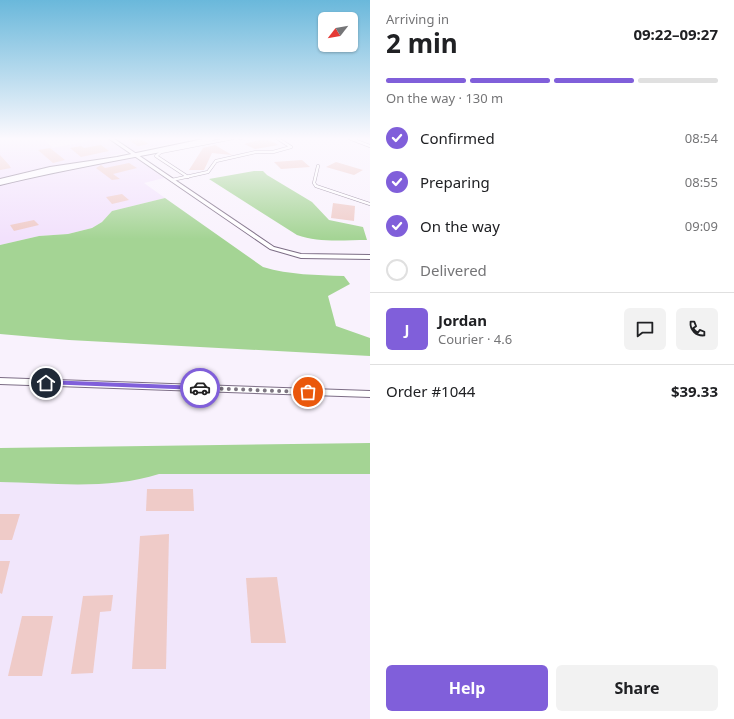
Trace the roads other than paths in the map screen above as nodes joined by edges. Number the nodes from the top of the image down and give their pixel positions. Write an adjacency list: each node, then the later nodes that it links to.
1 (57, 172): 8 (main road)
2 (160, 172): 7 (street)
3 (180, 172): 6 (lane)
4 (208, 172): 6 (lane)
5 (317, 172): 9 (lane)
6 (188, 177): 7 (lane)
7 (172, 180): 10 (street)
8 (0, 183)
9 (370, 204)
10 (370, 257)
11 (0, 381): 12 (street)
12 (370, 394)

